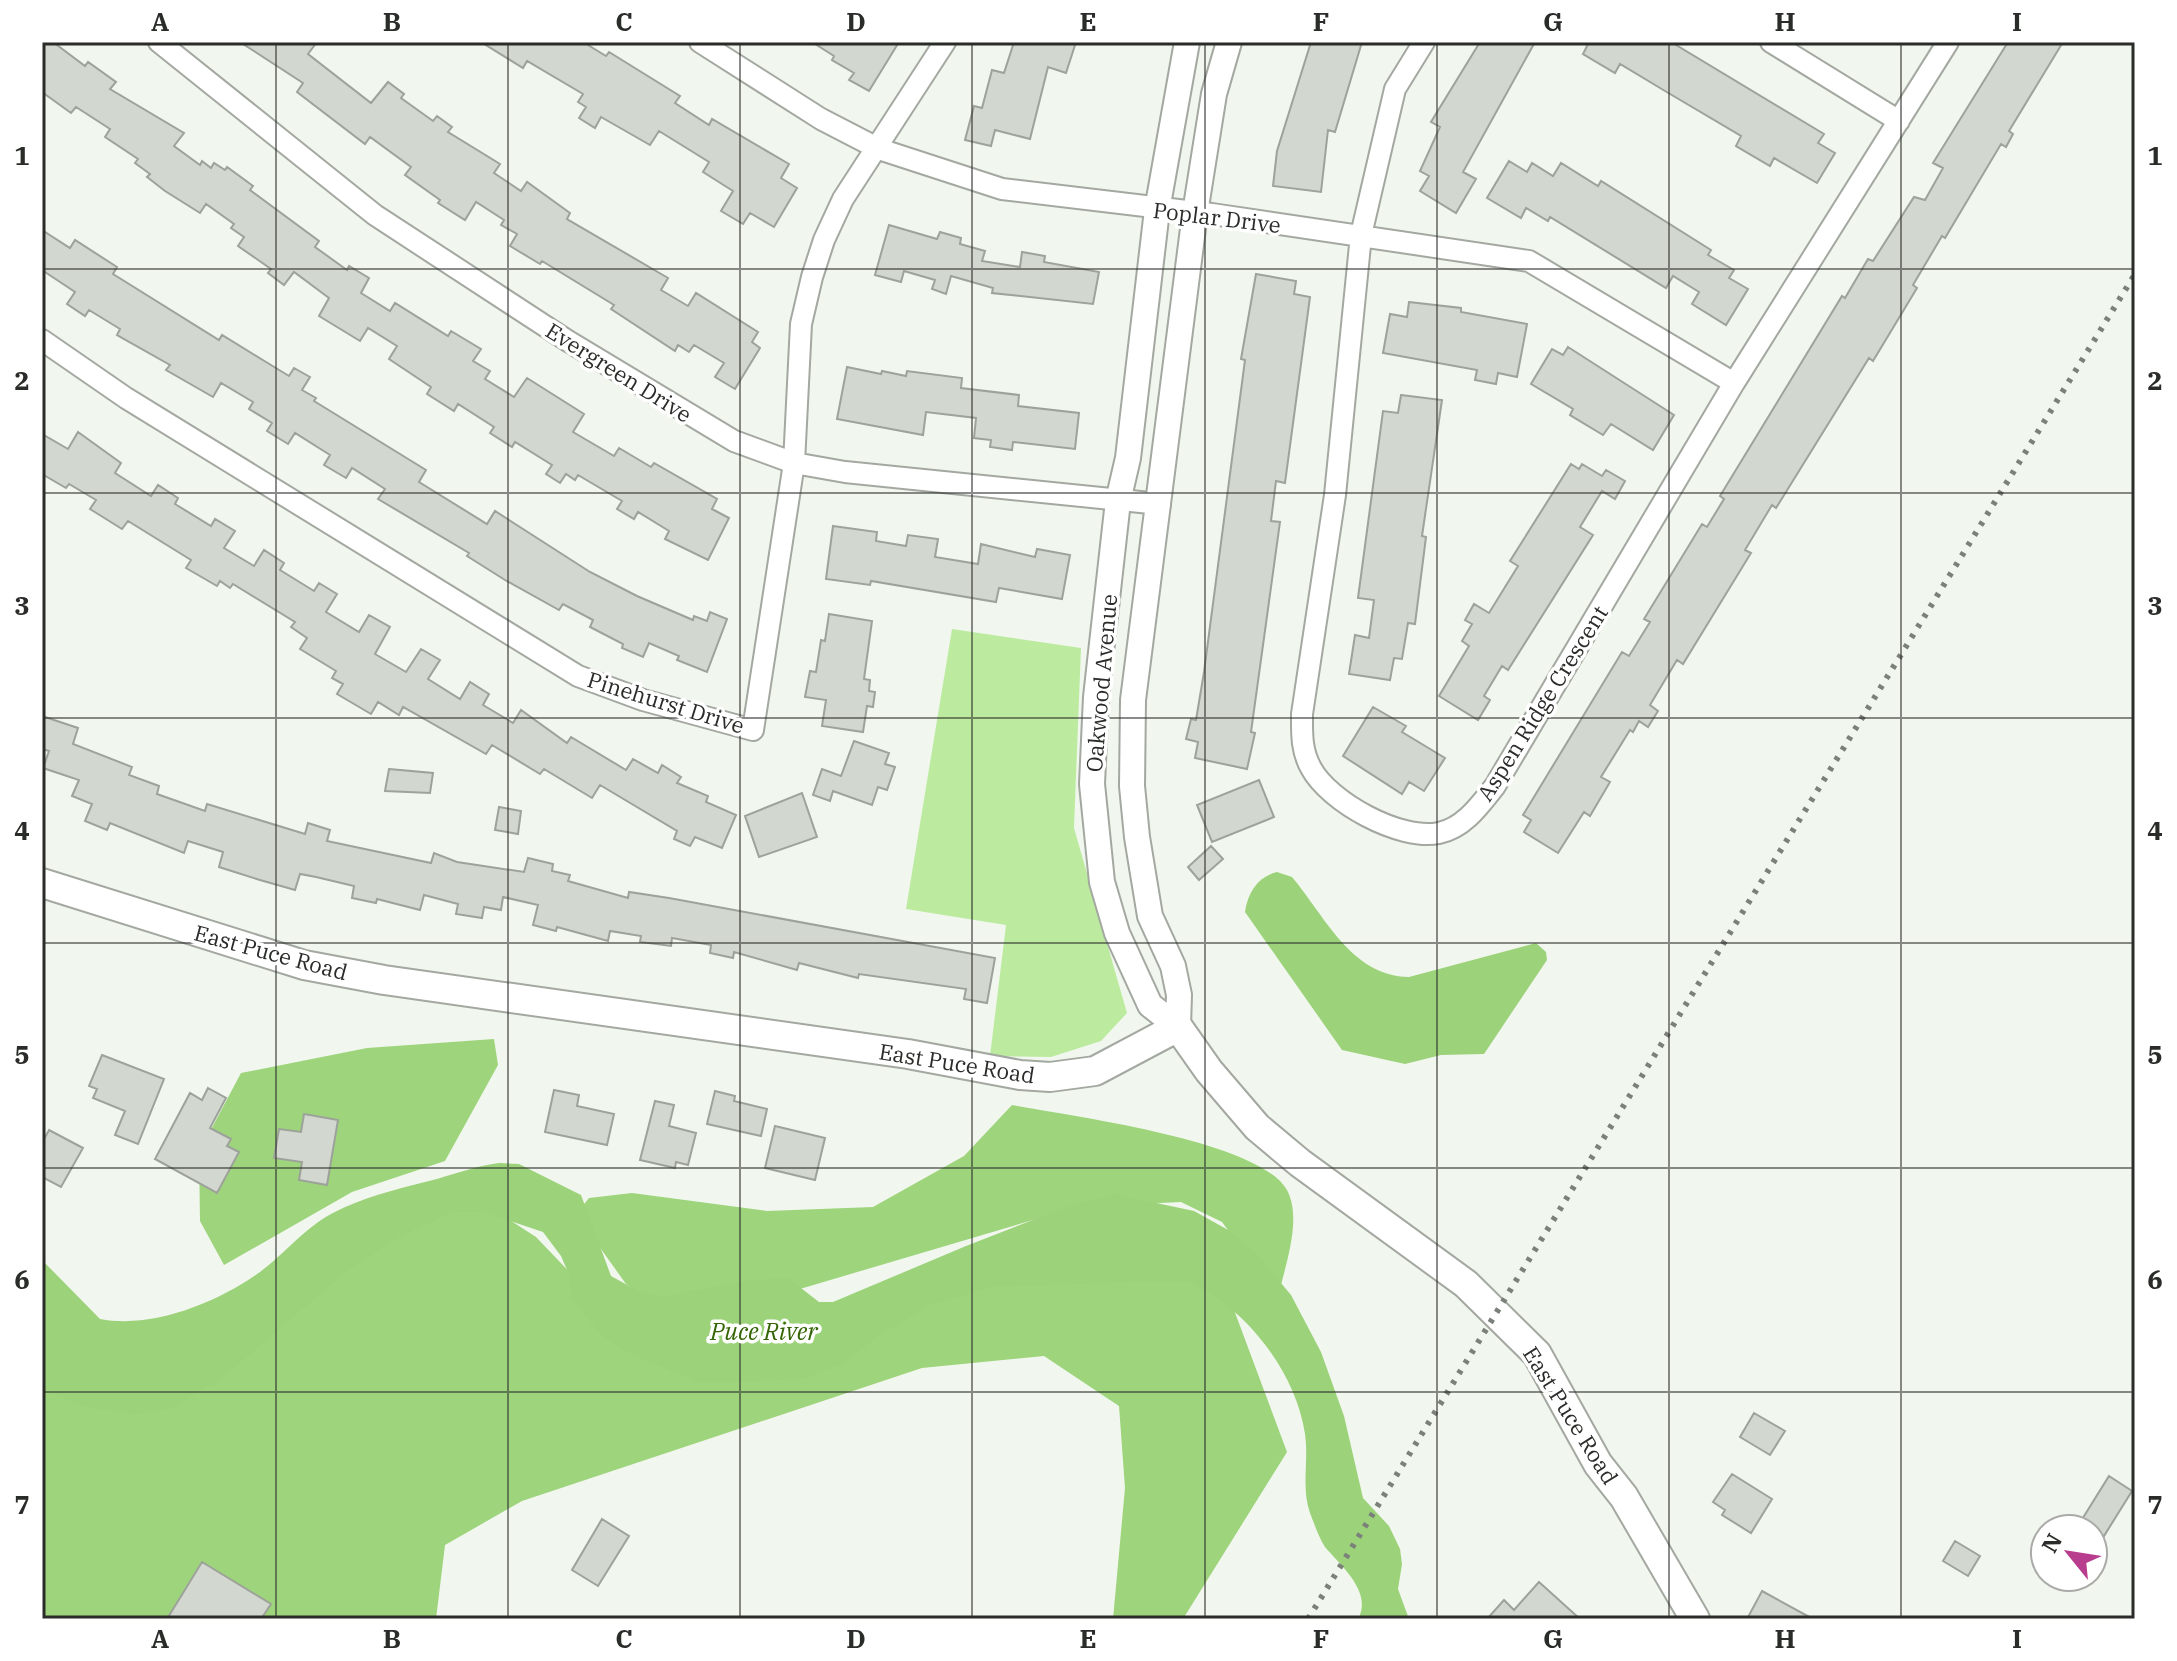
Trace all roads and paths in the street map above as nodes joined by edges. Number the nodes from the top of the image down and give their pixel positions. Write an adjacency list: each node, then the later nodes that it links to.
1 (159, 42): 16 (street, Evergreen Drive)
2 (700, 42): 10 (street, Poplar Drive)
3 (945, 42): 10 (street, Pinehurst Drive)
4 (1187, 42): 11 (street, Oakwood Avenue)
5 (1229, 42): 12 (street, Oakwood Avenue)
6 (1424, 42): 13 (street, Aspen Ridge Crescent)
7 (1771, 42): 9 (street)
8 (1948, 42): 9 (street, Aspen Ridge Crescent)
9 (1899, 121): 15 (street, Aspen Ridge Crescent)
10 (879, 149): 11 (street, Poplar Drive); 16 (street, Pinehurst Drive)
11 (1157, 210): 12 (street, Poplar Drive); 17 (street, Oakwood Avenue)
12 (1195, 213): 13 (street, Poplar Drive); 18 (street, Oakwood Avenue)
13 (1361, 235): 15 (street, Poplar Drive); 15 (street, Aspen Ridge Crescent)
14 (42, 340): 16 (street, Pinehurst Drive)
15 (1734, 383)
16 (794, 463): 17 (street, Evergreen Drive)
17 (1118, 501): 18 (street, Evergreen Drive); 20 (street, Oakwood Avenue)
18 (1160, 504): 20 (street, Oakwood Avenue)
19 (42, 883): 20 (main road, East Puce Road)
20 (1178, 1027): 21 (main road, East Puce Road)
21 (1695, 1619)

